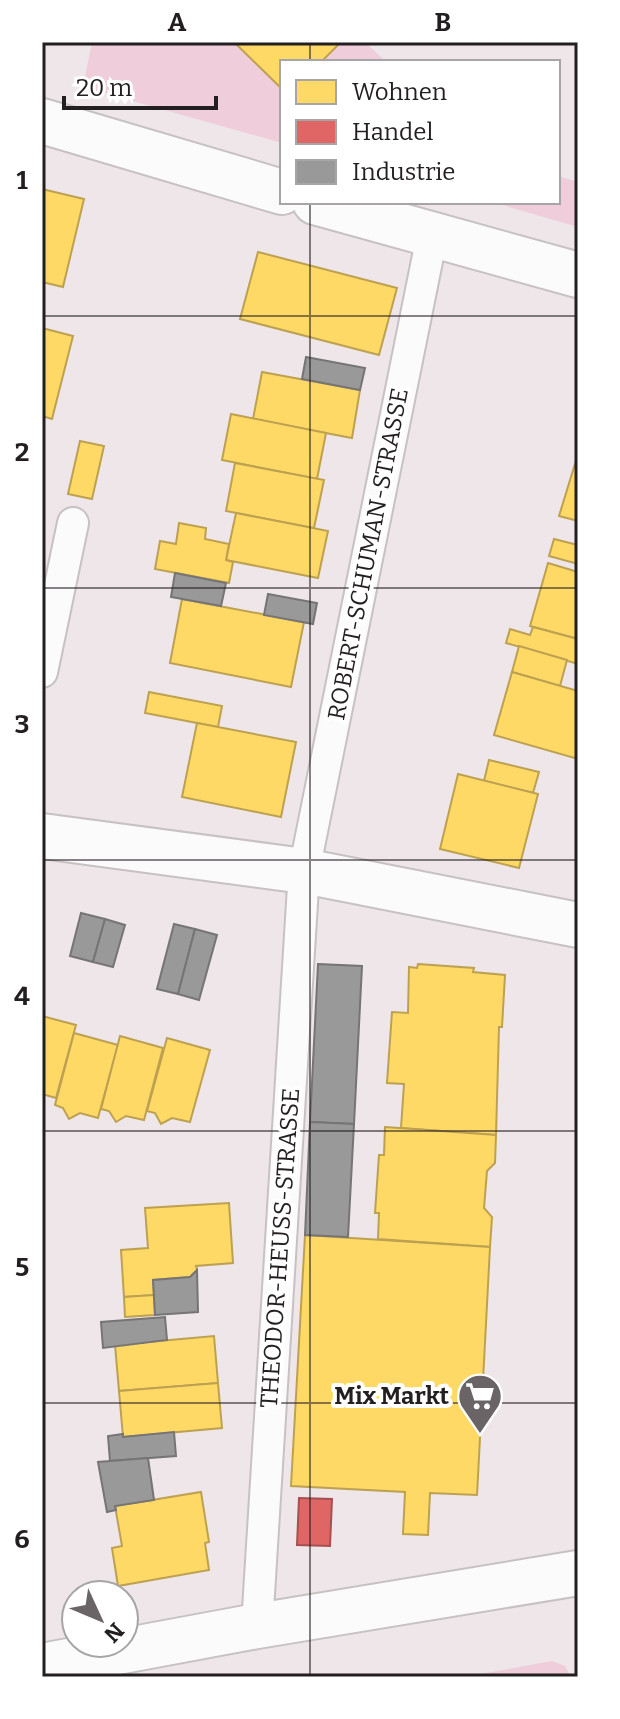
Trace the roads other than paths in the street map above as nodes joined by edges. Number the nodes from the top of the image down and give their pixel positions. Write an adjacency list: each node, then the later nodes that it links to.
1 (42, 121): 2 (street)
2 (280, 191)
3 (322, 204): 4 (street)
4 (432, 236): 5 (street); 9 (lane, ROBERT-SCHUMAN-STRASSE)
5 (578, 275)
6 (73, 523): 7 (lane)
7 (42, 672)
8 (42, 836): 9 (street)
9 (304, 871): 10 (street); 12 (lane, THEODOR-HEUSS-STRASSE)
10 (578, 925)
11 (578, 1573): 12 (street)
12 (257, 1626): 13 (street)
13 (42, 1666)

